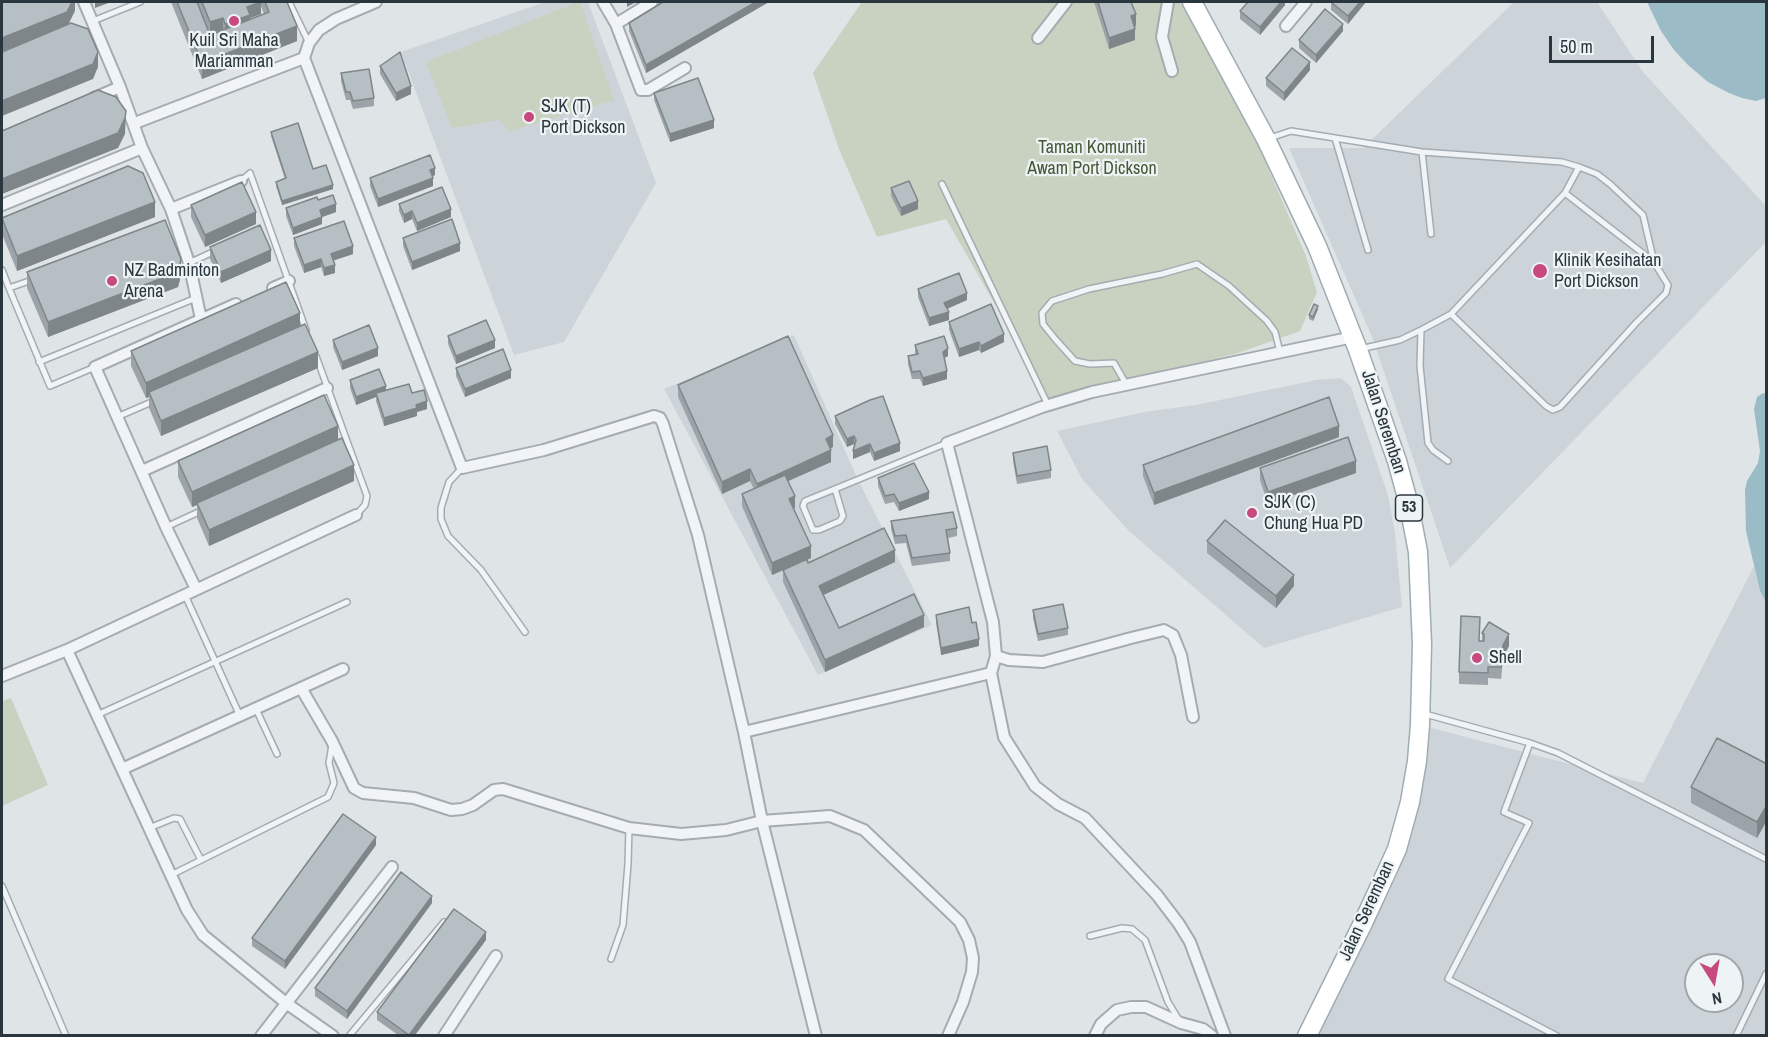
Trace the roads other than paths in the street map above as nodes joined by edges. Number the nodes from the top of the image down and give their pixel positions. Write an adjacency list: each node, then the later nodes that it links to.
1 (84, 2): 11 (street)
2 (140, 2): 11 (lane)
3 (289, 2): 15 (lane)
4 (376, 2): 15 (street)
5 (603, 2): 12 (street)
6 (652, 2): 12 (street)
7 (1066, 2): 14 (street)
8 (1168, 2): 18 (street)
9 (1192, 2): 23 (main road, Jalan Seremban / 53)
10 (1306, 2): 13 (street)
11 (93, 21): 19 (street)
12 (616, 24): 17 (street)
13 (1286, 26)
14 (1038, 39)
15 (309, 43): 16 (street)
16 (304, 58): 21 (street); 64 (street)
17 (685, 68)
18 (1172, 71)
19 (120, 87): 20 (street); 21 (street)
20 (88, 100)
21 (135, 123): 24 (street)
22 (1335, 138): 23 (lane); 25 (lane); 38 (lane)
23 (1266, 139): 50 (main road, Jalan Seremban / 53)
24 (142, 148): 30 (street); 31 (street)
25 (1422, 152): 26 (lane); 36 (lane)
26 (1579, 167): 29 (lane); 39 (lane)
27 (242, 181): 31 (street); 32 (lane)
28 (942, 184): 58 (lane)
29 (1565, 193): 39 (lane); 46 (lane)
30 (2, 205)
31 (171, 209): 33 (street)
32 (268, 225): 34 (lane); 43 (lane)
33 (178, 229): 35 (lane); 40 (street)
34 (258, 230)
35 (167, 233)
36 (1431, 234)
37 (219, 249): 40 (lane)
38 (1368, 250)
39 (1654, 262): 46 (lane)
40 (189, 263): 45 (street)
41 (2, 270): 44 (lane)
42 (43, 276): 44 (lane)
43 (289, 281): 47 (street); 49 (lane)
44 (9, 288): 53 (lane)
45 (197, 298): 47 (street); 53 (lane)
46 (1451, 314): 48 (lane)
47 (201, 319): 54 (street)
48 (1421, 330): 50 (lane); 63 (lane)
49 (308, 334)
50 (1356, 343): 52 (street); 82 (main road, Jalan Seremban / 53)
51 (312, 345): 56 (lane)
52 (1280, 352): 55 (street); 55 (lane)
53 (39, 362): 54 (lane)
54 (95, 367): 59 (street)
55 (1126, 384): 58 (street)
56 (327, 388): 60 (lane); 65 (street)
57 (160, 399): 59 (lane)
58 (1048, 405): 61 (street)
59 (117, 417): 65 (street)
60 (348, 443): 62 (lane); 68 (lane)
61 (947, 443): 66 (lane); 75 (street)
62 (337, 448)
63 (1448, 461)
64 (462, 468): 73 (lane); 86 (street)
65 (142, 471): 69 (street)
66 (835, 489): 66 (lane)
67 (209, 508): 69 (lane)
68 (356, 515): 70 (street)
69 (166, 527): 70 (street)
70 (196, 589): 71 (street)
71 (185, 595): 74 (street); 76 (lane)
72 (347, 602): 76 (lane)
73 (525, 632)
74 (67, 650): 79 (street); 83 (street)
75 (996, 656): 78 (street); 85 (street)
76 (215, 661): 83 (lane); 84 (lane)
77 (343, 669): 80 (street)
78 (992, 673): 86 (street); 115 (street)
79 (2, 676)
80 (301, 688): 81 (street); 87 (street)
81 (256, 709): 84 (street); 89 (lane)
82 (1420, 713): 88 (lane); 116 (main road, Jalan Seremban / 53)
83 (97, 715): 90 (street)
84 (240, 716): 90 (street)
85 (1193, 717)
86 (744, 732): 91 (street)
87 (332, 741): 93 (street); 95 (lane)
88 (1530, 743): 94 (lane); 117 (lane)
89 (277, 754)
90 (122, 769): 92 (street)
91 (762, 821): 93 (street); 111 (street); 112 (street)
92 (149, 828): 95 (lane); 97 (street)
93 (629, 828): 102 (lane)
94 (1767, 859)
95 (201, 860): 97 (lane)
96 (392, 867): 104 (street)
97 (171, 875): 104 (street)
98 (2, 886): 106 (lane)
99 (449, 917): 109 (lane)
100 (1090, 936): 105 (lane)
101 (496, 956): 110 (street)
102 (611, 959)
103 (1767, 974): 118 (lane)
104 (286, 1003): 107 (street); 108 (street)
105 (1181, 1023): 113 (street); 114 (street)
106 (66, 1035)
107 (261, 1035)
108 (333, 1035)
109 (349, 1035)
110 (444, 1035)
111 (816, 1035)
112 (948, 1035)
113 (1095, 1035)
114 (1212, 1035)
115 (1225, 1035)
116 (1307, 1035)
117 (1557, 1035)
118 (1736, 1035)

